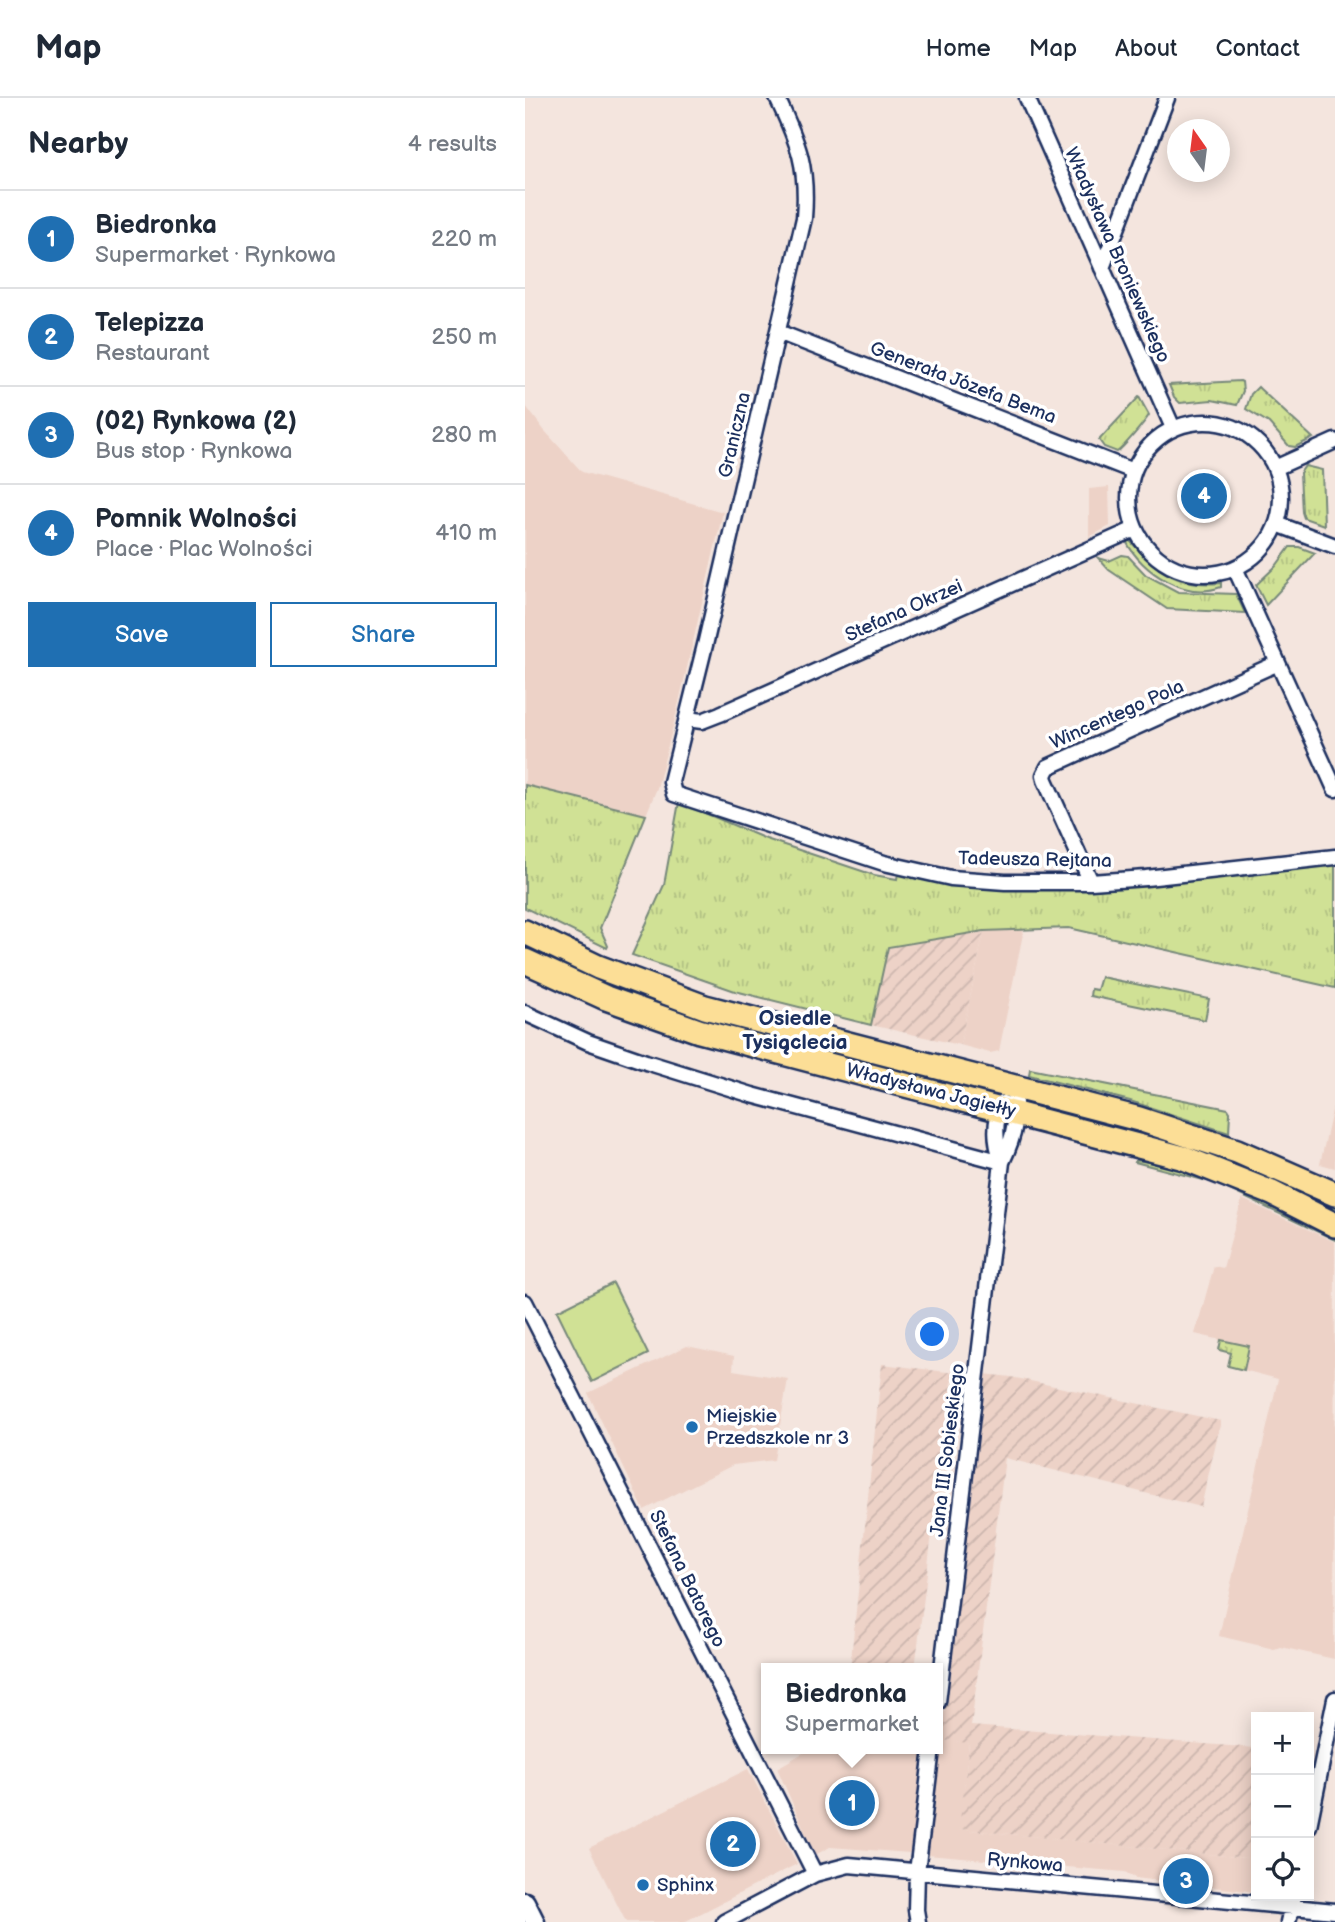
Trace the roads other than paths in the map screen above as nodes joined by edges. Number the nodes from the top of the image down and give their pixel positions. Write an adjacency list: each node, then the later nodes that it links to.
1 (777, 98): 5 (street, Graniczna)
2 (1027, 98): 4 (street, Władysława Broniewskiego)
3 (1167, 98): 4 (street)
4 (1102, 268): 6 (street, Władysława Broniewskiego)
5 (778, 332): 9 (street, Generała Józefa Bema); 15 (street, Graniczna)
6 (1173, 428): 8 (street); 9 (street)
7 (1335, 441): 8 (street)
8 (1275, 468): 10 (street)
9 (1133, 471): 11 (street)
10 (1277, 524): 12 (street); 13 (street)
11 (1135, 529): 13 (street); 15 (street, Stefana Okrzei)
12 (1335, 546)
13 (1235, 568): 14 (street)
14 (1278, 663): 17 (street); 19 (street, Wincentego Pola)
15 (687, 719): 16 (street, Graniczna)
16 (671, 782): 19 (street, Tadeusza Rejtana)
17 (1335, 789)
18 (1335, 857): 19 (street, Tadeusza Rejtana)
19 (1091, 882)
20 (525, 932): 23 (main road, Władysława Jagiełły)
21 (525, 961): 24 (main road, Władysława Jagiełły)
22 (525, 1013): 25 (street)
23 (1013, 1086): 24 (street, Jana III Sobieskiego); 26 (main road, Władysława Jagiełły)
24 (1009, 1111): 25 (street, Jana III Sobieskiego); 27 (main road, Władysława Jagiełły)
25 (1002, 1162): 29 (street, Jana III Sobieskiego)
26 (1335, 1194)
27 (1335, 1225)
28 (525, 1302): 34 (street, Stefana Batorego)
29 (943, 1663)
30 (1335, 1699): 32 (street)
31 (931, 1754): 33 (street)
32 (1314, 1802)
33 (917, 1872): 34 (street, Rynkowa); 35 (street, Rynkowa); 39 (street)
34 (815, 1874): 41 (street, Rynkowa)
35 (1251, 1898)
36 (1292, 1901): 38 (street, Rynkowa); 42 (street)
37 (525, 1902): 40 (street)
38 (1335, 1911)
39 (918, 1921)
40 (535, 1922)
41 (724, 1922)
42 (1288, 1922)

